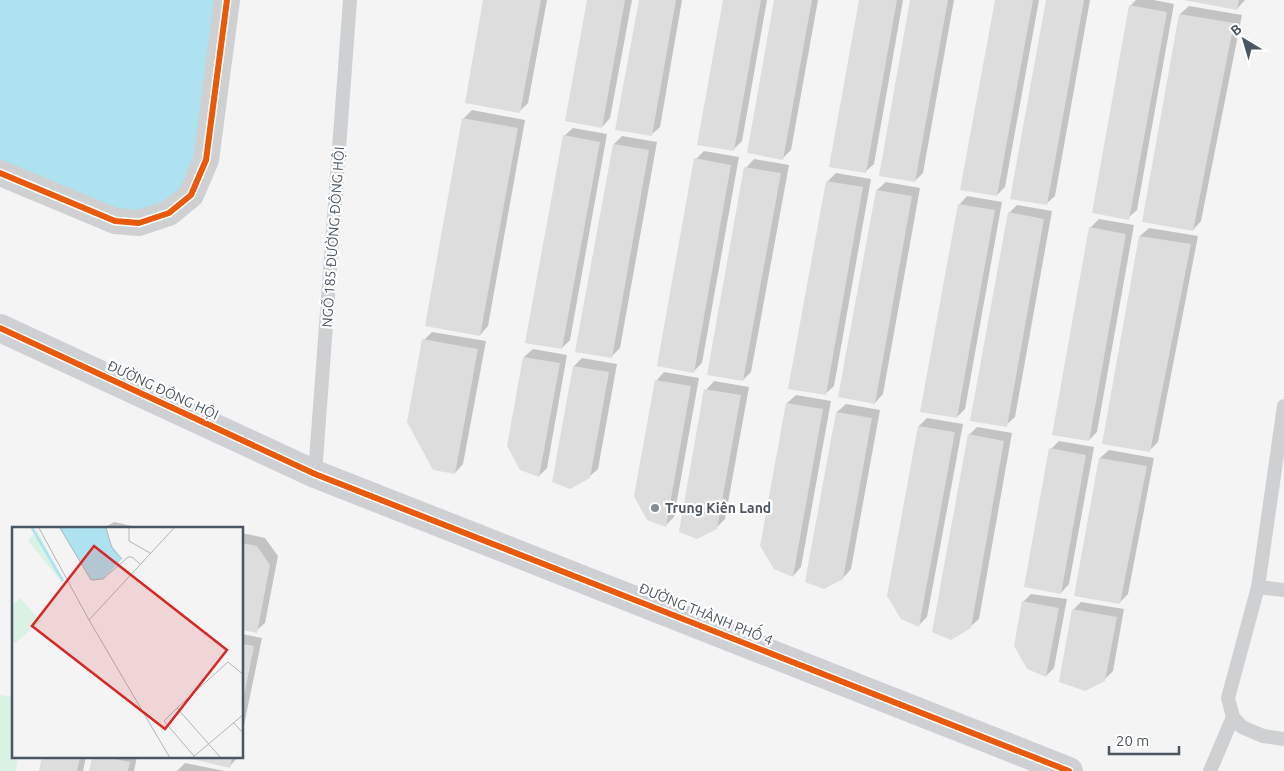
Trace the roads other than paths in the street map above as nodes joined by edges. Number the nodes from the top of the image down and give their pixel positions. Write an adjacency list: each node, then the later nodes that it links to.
1 (227, 0): 3 (street)
2 (350, 0): 6 (lane, NGÕ 185 ĐƯỜNG ĐÔNG HỘI)
3 (0, 173)
4 (0, 328): 6 (street, ĐƯỜNG ĐÔNG HỘI)
5 (1284, 406): 7 (lane)
6 (325, 477): 11 (street, ĐƯỜNG THÀNH PHỐ 4)
7 (1258, 587): 8 (lane); 9 (lane)
8 (1284, 590)
9 (1233, 717): 10 (lane); 12 (lane)
10 (1284, 739)
11 (1069, 771)
12 (1210, 771)

